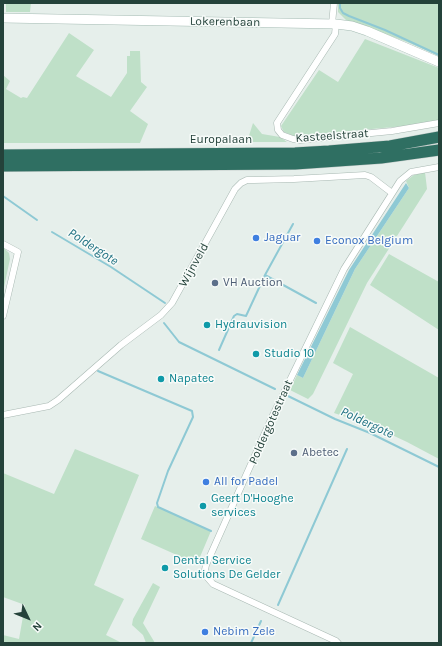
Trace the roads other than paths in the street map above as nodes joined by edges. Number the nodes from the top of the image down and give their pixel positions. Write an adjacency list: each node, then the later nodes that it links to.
1 (334, 3): 3 (street)
2 (3, 18): 3 (street, Lokerenbaan)
3 (334, 24): 4 (street, Lokerenbaan); 5 (street, Kasteelstraat)
4 (439, 62)
5 (439, 123)
6 (439, 137): 8 (highway, Europalaan)
7 (439, 150): 9 (highway, Europalaan)
8 (3, 155)
9 (3, 166)
10 (439, 166): 11 (street, Poldergotestraat)
11 (392, 192): 14 (street, Wijnveld); 15 (street, Poldergotestraat)
12 (3, 244): 13 (street)
13 (3, 316)
14 (3, 415)
15 (338, 643)

